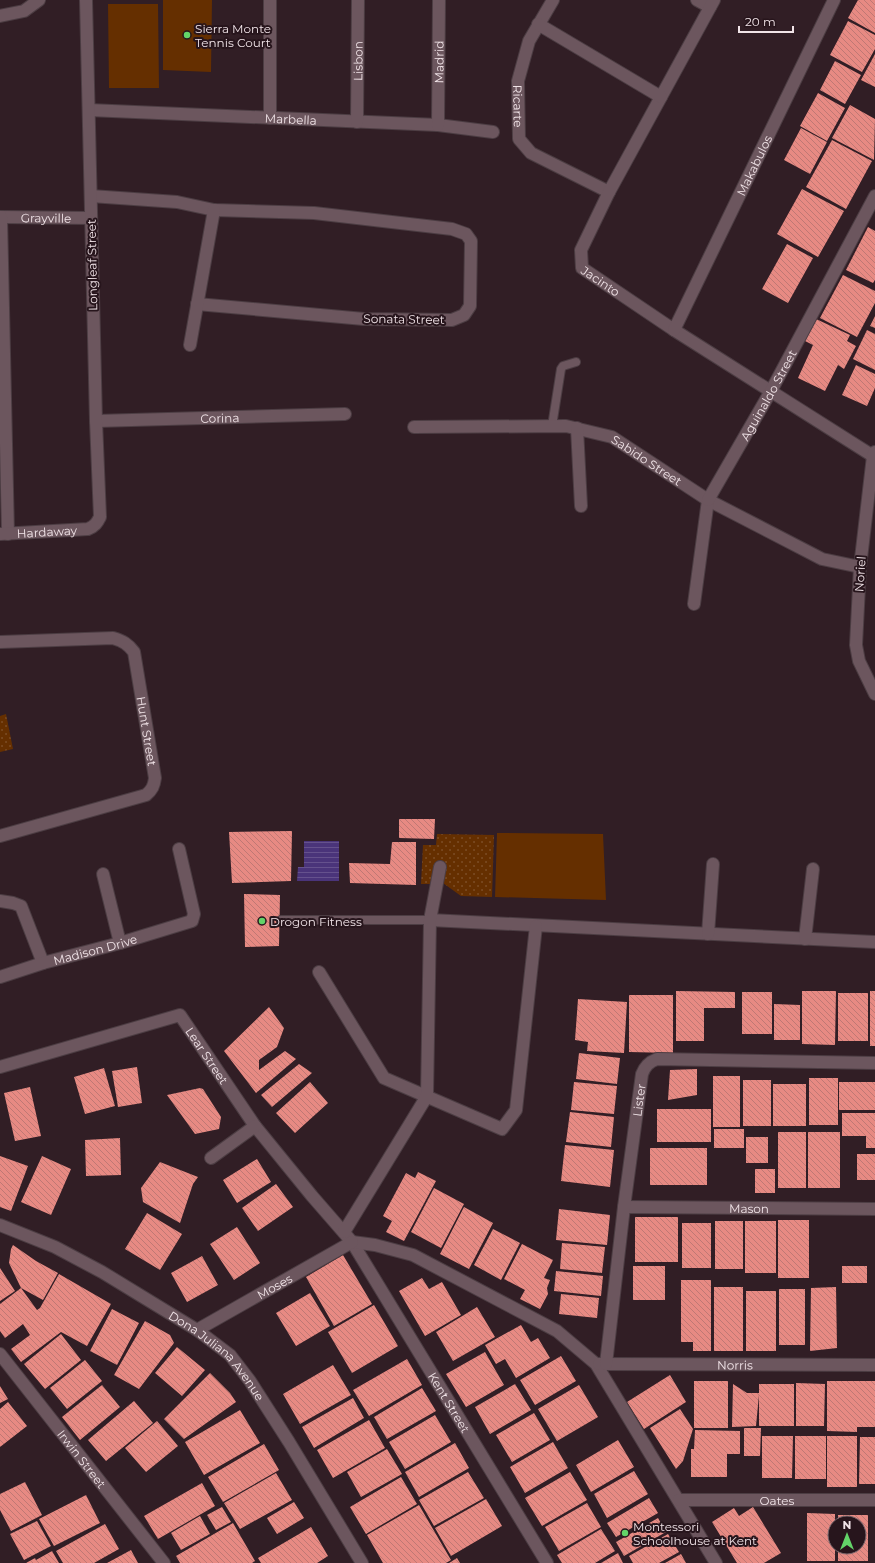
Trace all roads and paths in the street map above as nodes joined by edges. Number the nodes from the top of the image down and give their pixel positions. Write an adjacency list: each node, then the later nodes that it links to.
1 (39, 0): 10 (street)
2 (86, 0): 13 (street, Longleaf Street)
3 (270, 0): 14 (street)
4 (358, 0): 15 (street, Lisbon)
5 (438, 0): 16 (street, Madrid)
6 (553, 0): 11 (street, Ricarte)
7 (697, 0): 9 (street)
8 (834, 0): 25 (street, Makabulos)
9 (712, 3): 12 (street, Jacinto)
10 (0, 16)
11 (538, 24): 12 (street); 18 (street, Ricarte)
12 (661, 97): 18 (street, Jacinto)
13 (89, 110): 14 (street, Marbella); 19 (street, Longleaf Street)
14 (270, 118): 15 (street, Marbella)
15 (357, 122): 16 (street, Marbella)
16 (438, 125): 17 (street, Marbella)
17 (493, 132)
18 (609, 192): 25 (street, Jacinto)
19 (91, 196): 21 (street, Sonata Street); 23 (street, Longleaf Street)
20 (875, 196): 28 (street, Aguinaldo Street)
21 (214, 210): 24 (street); 24 (street, Sonata Street)
22 (0, 217): 23 (street, Grayville); 38 (street)
23 (91, 218): 30 (street, Longleaf Street)
24 (197, 304): 26 (street)
25 (674, 330): 28 (street, Jacinto)
26 (190, 346)
27 (576, 362): 31 (lane)
28 (771, 391): 34 (street, Jacinto); 35 (street, Aguinaldo Street)
29 (344, 414): 30 (street, Corina)
30 (96, 421): 37 (street, Longleaf Street)
31 (552, 426): 32 (street, Sabido Street); 33 (street, Sabido Street)
32 (414, 427)
33 (577, 428): 35 (street, Sabido Street); 36 (street)
34 (874, 454): 39 (street, Noriel)
35 (708, 500): 39 (street, Sabido Street); 40 (street, Aguinaldo Street)
36 (581, 506)
37 (93, 527): 38 (street, Hardaway)
38 (4, 534)
39 (860, 567): 42 (street, Noriel)
40 (694, 604)
41 (0, 642): 43 (street, Hunt Street)
42 (875, 694)
43 (0, 836)
44 (179, 849): 56 (street, Madison Drive)
45 (713, 864): 53 (street)
46 (440, 866): 51 (street)
47 (813, 869): 54 (street)
48 (103, 874): 56 (street)
49 (0, 901): 57 (street)
50 (281, 920): 51 (lane)
51 (430, 920): 52 (street); 62 (street)
52 (536, 926): 53 (street); 62 (street)
53 (708, 934): 54 (street)
54 (804, 939): 55 (street)
55 (875, 942)
56 (120, 943): 57 (street, Madison Drive)
57 (43, 963): 59 (street, Madison Drive)
58 (318, 972): 62 (street)
59 (0, 977)
60 (875, 1063): 65 (street, Lister)
61 (0, 1067): 63 (street, Lear Street)
62 (427, 1096): 68 (street)
63 (255, 1126): 64 (street); 68 (street, Lear Street)
64 (211, 1158)
65 (624, 1207): 66 (street, Mason); 72 (street, Lister)
66 (875, 1209)
67 (0, 1224): 70 (street, Dona Juliana Avenue)
68 (344, 1232): 69 (street, Lear Street)
69 (352, 1242): 70 (street, Moses); 72 (street); 78 (street, Kent Street)
70 (197, 1330): 77 (street, Dona Juliana Avenue)
71 (0, 1354): 76 (street, Irwin Street)
72 (601, 1364): 73 (street, Norris); 74 (street)
73 (875, 1365)
74 (679, 1500): 75 (street, Oates); 79 (street)
75 (875, 1500)
76 (164, 1563)
77 (362, 1563)
78 (547, 1563)
79 (716, 1563)

